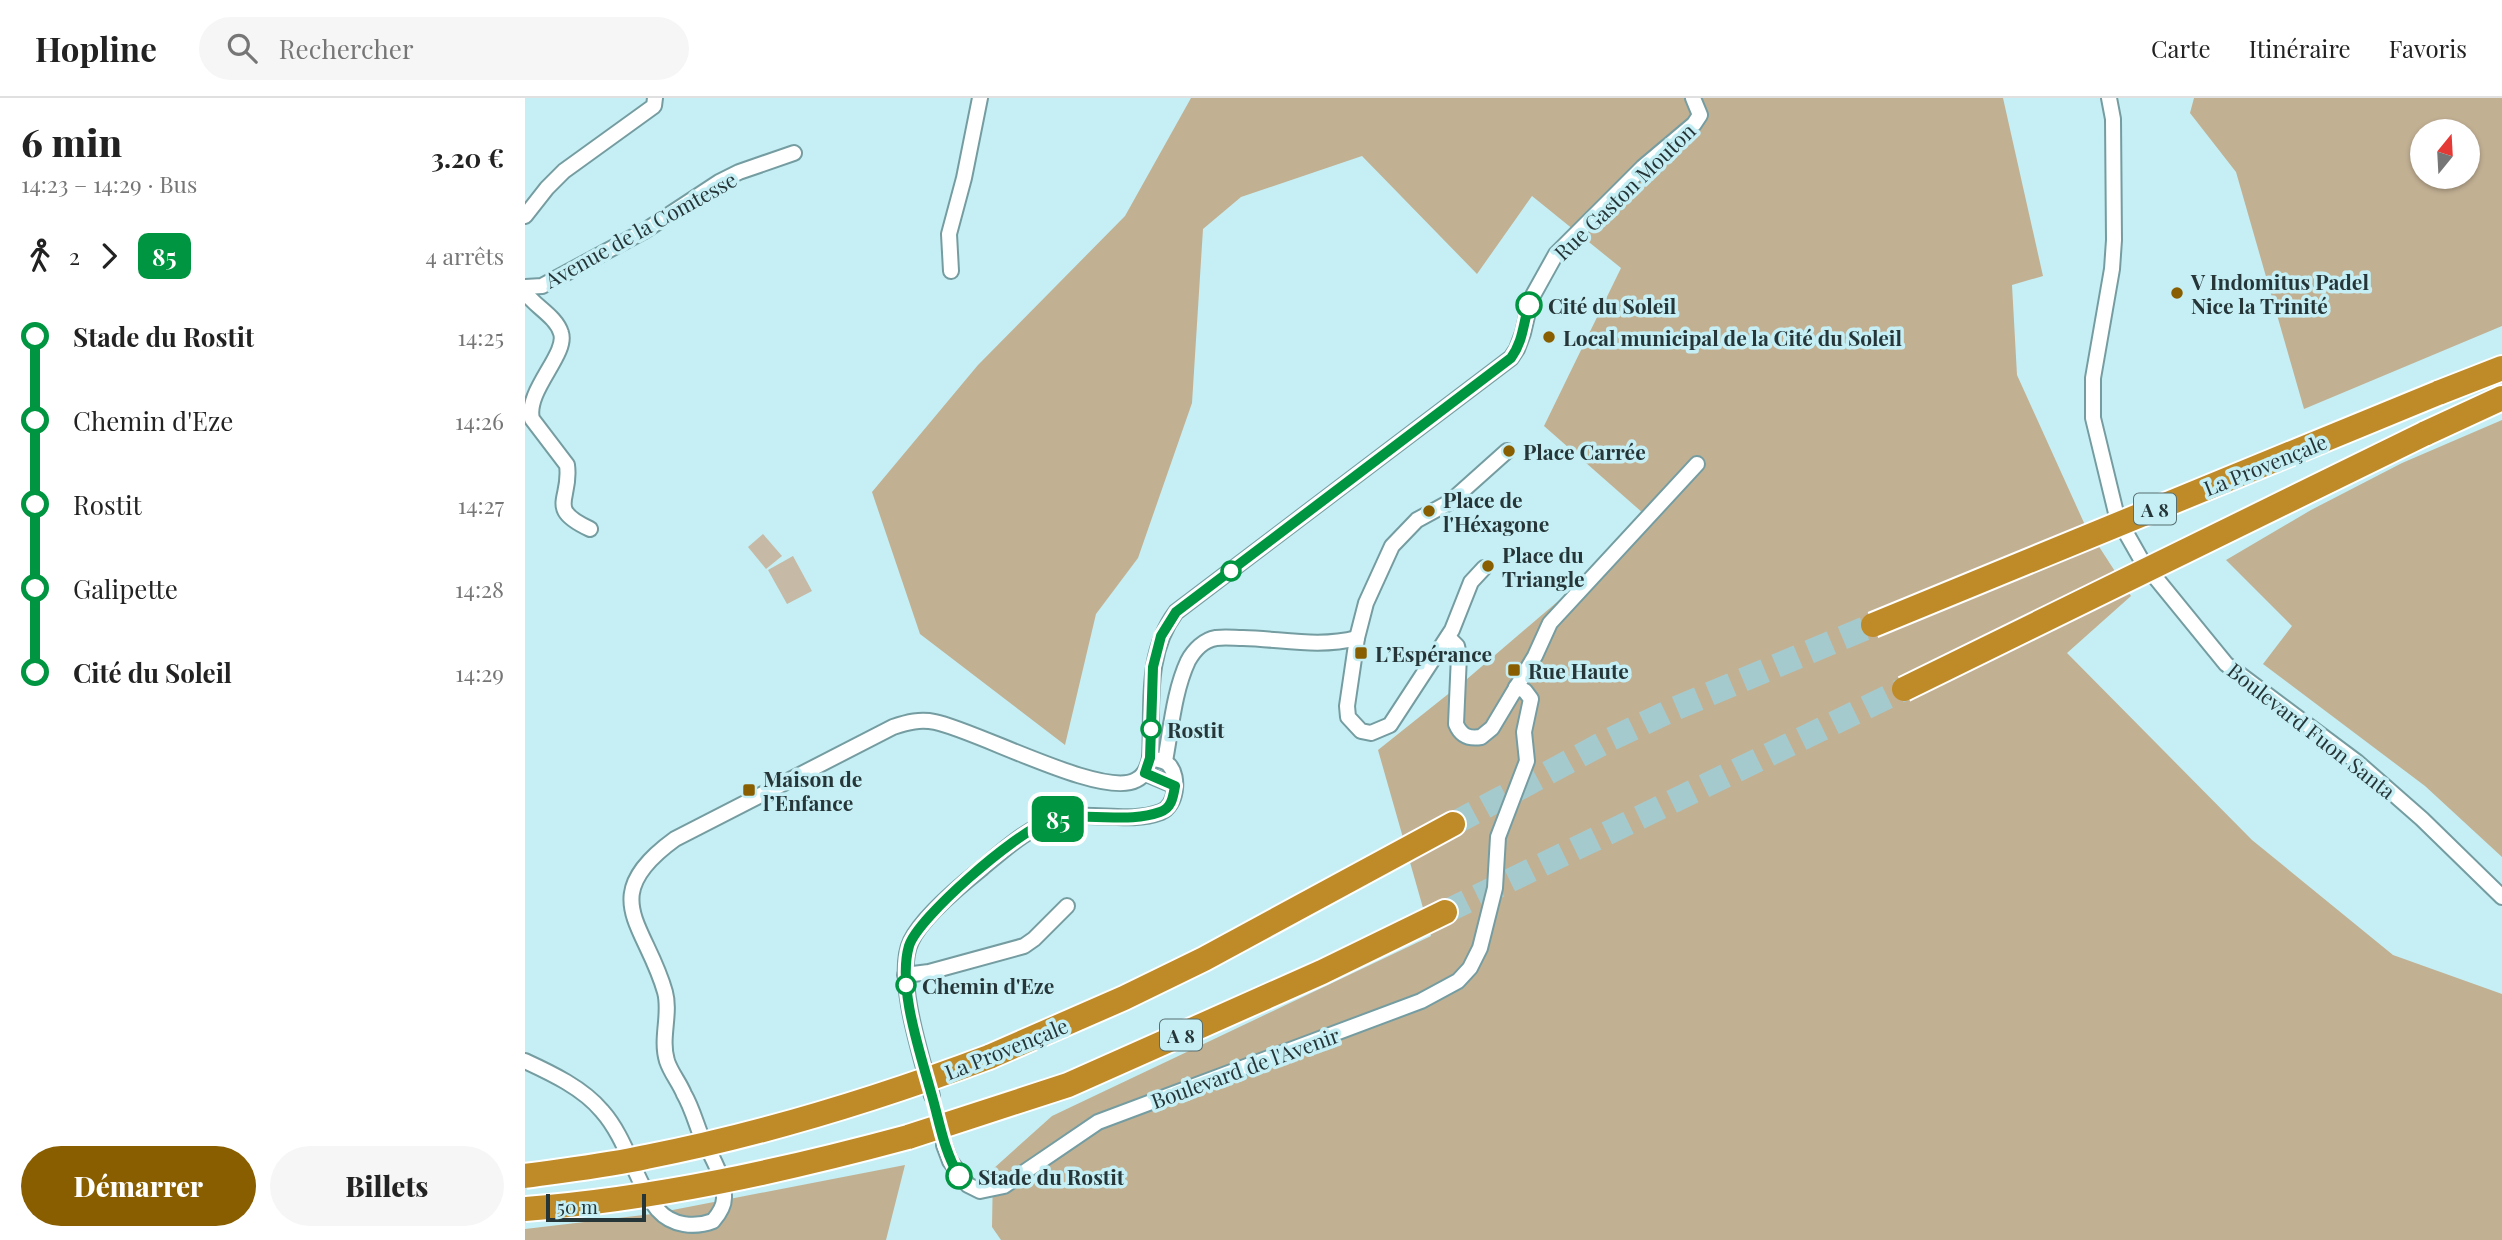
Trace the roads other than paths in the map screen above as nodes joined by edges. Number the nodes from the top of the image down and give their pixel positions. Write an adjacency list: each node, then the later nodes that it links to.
1 (655, 98): 6 (street)
2 (980, 98): 7 (street)
3 (1693, 98): 20 (street, Rue Gaston Mouton)
4 (2109, 98): 25 (street, Boulevard Fuon Santa)
5 (794, 153): 8 (street, Avenue de la Comtesse)
6 (525, 216)
7 (951, 271)
8 (525, 289): 13 (street)
9 (2502, 368): 15 (highway, La Provençale / A 8, bridge)
10 (2502, 398): 19 (highway, La Provençale / A 8, bridge)
11 (1507, 451): 17 (street)
12 (1697, 464): 18 (street)
13 (590, 529)
14 (1485, 568): 16 (street)
15 (1873, 625)
16 (1448, 636): 17 (street); 18 (street)
17 (1357, 638): 21 (street)
18 (1516, 687): 31 (street, Boulevard de l'Avenir)
19 (1904, 689)
20 (1150, 758): 21 (street); 22 (street, Rue Gaston Mouton)
21 (1165, 761): 23 (street)
22 (1145, 773): 23 (street); 29 (street)
23 (1175, 786): 28 (street)
24 (1453, 824): 32 (highway, La Provençale, bridge)
25 (2502, 897)
26 (1067, 906): 28 (street)
27 (1445, 912): 33 (highway, A 8, bridge)
28 (905, 975): 30 (street)
29 (525, 1060)
30 (932, 1096)
31 (944, 1145)
32 (525, 1176)
33 (525, 1209)

